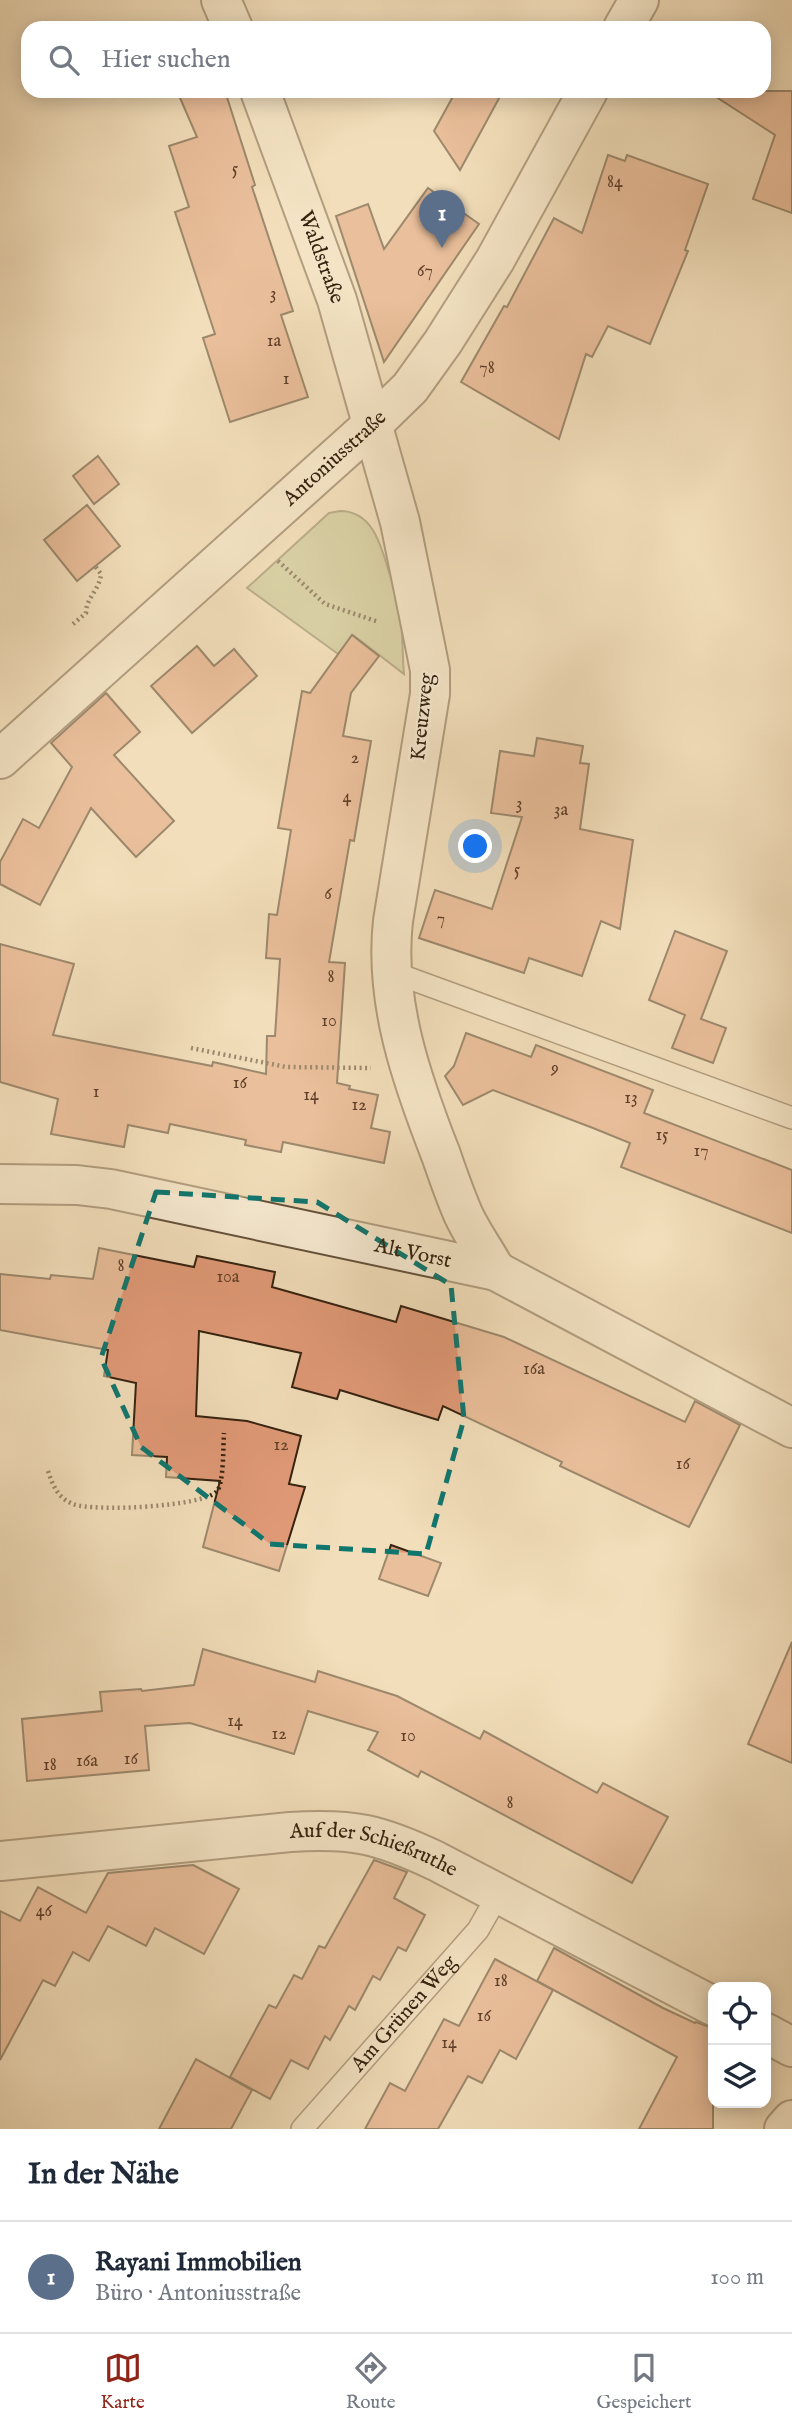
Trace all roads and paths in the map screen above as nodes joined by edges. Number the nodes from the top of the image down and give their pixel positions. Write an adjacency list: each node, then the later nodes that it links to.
1 (221, 0): 3 (street)
2 (639, 0): 4 (street)
3 (230, 21)
4 (627, 21)
5 (263, 98): 7 (street, Waldstraße)
6 (584, 98): 7 (street, Antoniusstraße)
7 (372, 425): 8 (street, Antoniusstraße); 10 (street, Kreuzweg)
8 (249, 534): 10 (path); 12 (street, Antoniusstraße)
9 (95, 566): 11 (path)
10 (421, 621): 13 (street, Kreuzweg)
11 (73, 624)
12 (0, 759)
13 (392, 972): 15 (street, Kreuzweg); 16 (lane)
14 (191, 1048): 15 (path)
15 (411, 1069): 18 (street, Kreuzweg)
16 (792, 1118)
17 (0, 1184): 18 (street, Alt Vorst)
18 (496, 1271): 19 (street, Alt Vorst)
19 (792, 1427)
20 (224, 1433): 21 (path)
21 (48, 1471)
22 (0, 1861): 23 (street, Auf der Schießruthe)
23 (499, 1894): 24 (street, Auf der Schießruthe); 28 (lane, Am Grünen Weg)
24 (708, 2003)
25 (771, 2036): 26 (street)
26 (792, 2047)
27 (792, 2120): 29 (street)
28 (302, 2129)
29 (784, 2129)

